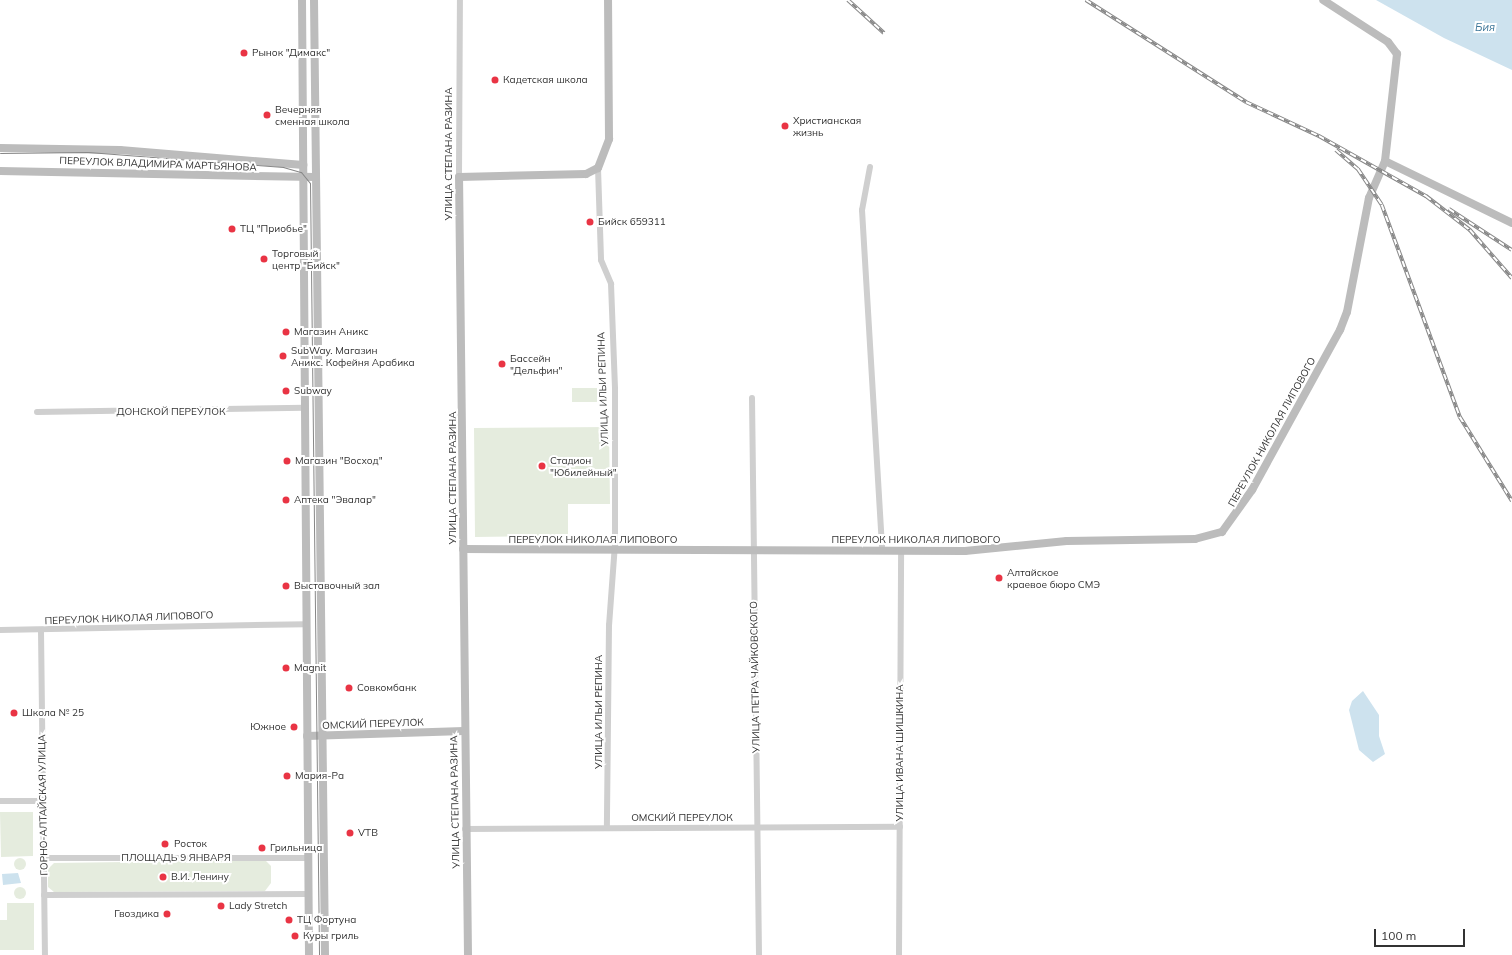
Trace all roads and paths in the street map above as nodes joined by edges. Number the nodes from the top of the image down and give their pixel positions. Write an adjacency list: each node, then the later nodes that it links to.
1 (302, 0): 6 (street)
2 (314, 0): 7 (street)
3 (460, 0): 16 (street, УЛИЦА СТЕПАНА РАЗИНА)
4 (608, 0): 11 (street, УЛИЦА ИЛЬИ РЕПИНА)
5 (1324, 0): 9 (street, ПЕРЕУЛОК НИКОЛАЯ ЛИПОВОГО)
6 (302, 78): 7 (street); 10 (street)
7 (314, 78): 15 (street)
8 (0, 148): 10 (street)
9 (1385, 161): 17 (street); 24 (street, ПЕРЕУЛОК НИКОЛАЯ ЛИПОВОГО)
10 (303, 165): 14 (street)
11 (598, 168): 16 (street); 25 (street, УЛИЦА ИЛЬИ РЕПИНА)
12 (870, 168): 23 (street)
13 (0, 171): 14 (street, ПЕРЕУЛОК ВЛАДИМИРА МАРТЬЯНОВА)
14 (303, 177): 15 (street, ПЕРЕУЛОК ВЛАДИМИРА МАРТЬЯНОВА); 19 (street)
15 (315, 177): 26 (street)
16 (459, 177): 21 (street, УЛИЦА СТЕПАНА РАЗИНА)
17 (1512, 223)
18 (752, 398): 22 (street, УЛИЦА ПЕТРА ЧАЙКОВСКОГО)
19 (305, 408): 20 (street, ДОНСКОЙ ПЕРЕУЛОК); 27 (street)
20 (37, 412)
21 (463, 549): 25 (street, ПЕРЕУЛОК НИКОЛАЯ ЛИПОВОГО); 30 (street, УЛИЦА СТЕПАНА РАЗИНА)
22 (754, 550): 23 (street, ПЕРЕУЛОК НИКОЛАЯ ЛИПОВОГО); 25 (street, ПЕРЕУЛОК НИКОЛАЯ ЛИПОВОГО); 37 (street, УЛИЦА ПЕТРА ЧАЙКОВСКОГО)
23 (882, 550): 24 (street, ПЕРЕУЛОК НИКОЛАЯ ЛИПОВОГО)
24 (901, 550): 35 (street, УЛИЦА ИВАНА ШИШКИНА)
25 (614, 551): 36 (street, УЛИЦА ИЛЬИ РЕПИНА)
26 (320, 623): 27 (street); 32 (street)
27 (306, 624): 29 (street, ПЕРЕУЛОК НИКОЛАЯ ЛИПОВОГО); 31 (street)
28 (0, 630): 29 (street, ПЕРЕУЛОК НИКОЛАЯ ЛИПОВОГО)
29 (41, 631): 34 (street, ГОРНО-АЛТАЙСКАЯ УЛИЦА)
30 (464, 731): 32 (street, ОМСКИЙ ПЕРЕУЛОК); 38 (street, УЛИЦА СТЕПАНА РАЗИНА)
31 (307, 736): 32 (street, ОМСКИЙ ПЕРЕУЛОК); 40 (street)
32 (322, 736): 45 (street)
33 (0, 801): 34 (street)
34 (43, 801): 39 (street, ГОРНО-АЛТАЙСКАЯ УЛИЦА)
35 (900, 827): 37 (street, ОМСКИЙ ПЕРЕУЛОК); 48 (street, УЛИЦА ИВАНА ШИШКИНА)
36 (607, 828): 37 (street, ОМСКИЙ ПЕРЕУЛОК); 38 (street, ОМСКИЙ ПЕРЕУЛОК)
37 (757, 828): 47 (street, УЛИЦА ПЕТРА ЧАЙКОВСКОГО)
38 (465, 829): 46 (street, УЛИЦА СТЕПАНА РАЗИНА)
39 (43, 858): 40 (street, ПЛОЩАДЬ 9 ЯНВАРЯ); 42 (street, ГОРНО-АЛТАЙСКАЯ УЛИЦА)
40 (308, 858): 41 (street)
41 (308, 894): 42 (street); 44 (street)
42 (44, 895): 43 (street, ГОРНО-АЛТАЙСКАЯ УЛИЦА)
43 (45, 955)
44 (309, 955)
45 (325, 955)
46 (468, 955)
47 (759, 955)
48 (899, 955)

